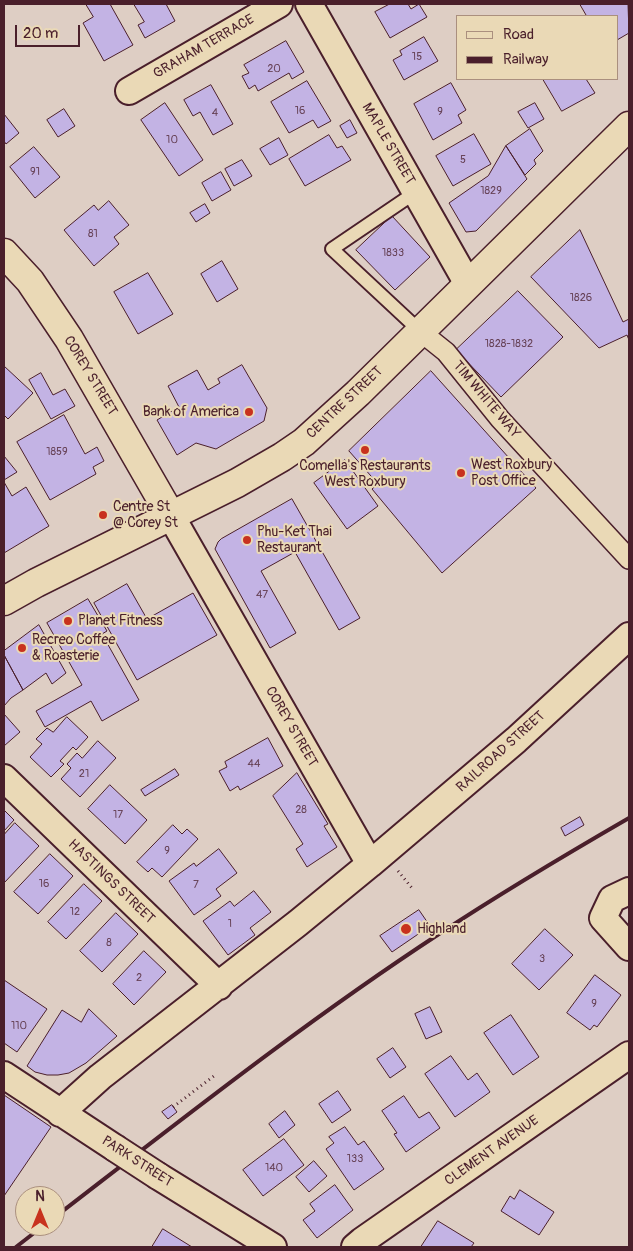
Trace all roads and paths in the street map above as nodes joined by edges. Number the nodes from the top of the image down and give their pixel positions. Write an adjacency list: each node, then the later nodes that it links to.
1 (279, 4): 3 (street, GRAHAM TERRACE)
2 (309, 4): 5 (street, MAPLE STREET)
3 (129, 91)
4 (629, 126): 7 (main road, CENTRE STREET)
5 (416, 192): 7 (street, MAPLE STREET); 8 (lane)
6 (4, 254): 9 (main road, COREY STREET)
7 (468, 284): 8 (main road, CENTRE STREET)
8 (421, 332): 9 (main road, CENTRE STREET); 10 (street, TIM WHITE WAY)
9 (171, 516): 11 (main road, CENTRE STREET); 14 (street, COREY STREET)
10 (629, 559)
11 (4, 601)
12 (629, 636): 14 (street, RAILROAD STREET)
13 (4, 778): 19 (street, HASTINGS STREET)
14 (370, 864): 19 (street)
15 (396, 869): 16 (path)
16 (412, 888)
17 (629, 891): 18 (street)
18 (629, 947)
19 (219, 986): 24 (street)
20 (629, 1055): 26 (street, CLEMENT AVENUE)
21 (4, 1075): 24 (street, PARK STREET)
22 (214, 1076): 23 (path)
23 (173, 1107)
24 (60, 1113): 25 (street, PARK STREET, bridge)
25 (267, 1246)
26 (355, 1247)

